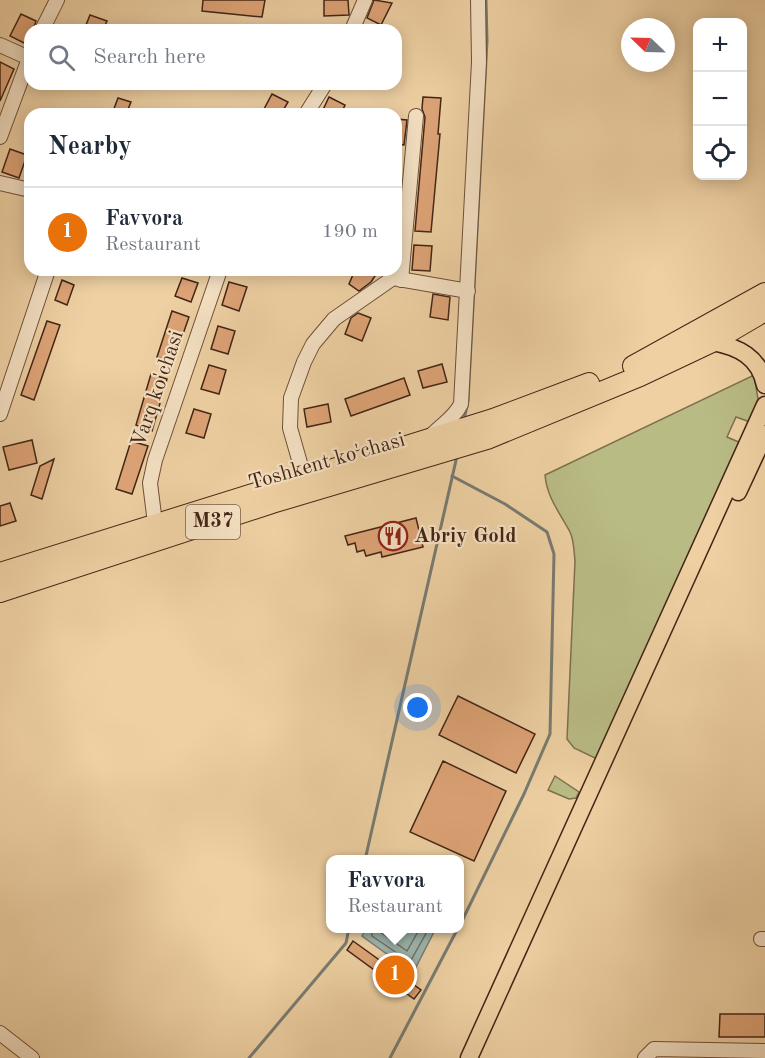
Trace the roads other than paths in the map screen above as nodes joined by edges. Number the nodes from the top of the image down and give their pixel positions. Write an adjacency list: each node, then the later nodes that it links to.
1 (57, 0): 4 (street)
2 (365, 0): 5 (street)
3 (478, 0): 20 (street)
4 (45, 24)
5 (355, 24)
6 (0, 45): 7 (street)
7 (24, 55)
8 (24, 73): 12 (street)
9 (321, 90): 10 (street)
10 (310, 108)
11 (416, 116): 15 (street)
12 (0, 137)
13 (0, 183): 14 (street)
14 (24, 189)
15 (402, 269)
16 (46, 276): 26 (street)
17 (218, 276): 30 (street, Varq ko'chasi)
18 (401, 276): 19 (street)
19 (401, 280): 20 (street); 29 (street)
20 (468, 291): 28 (street)
21 (765, 293): 28 (highway, M37)
22 (765, 311): 23 (highway, M37)
23 (712, 342): 24 (main road); 28 (highway, M37)
24 (765, 385)
25 (765, 405): 36 (main road)
26 (0, 414)
27 (765, 434): 37 (main road)
28 (428, 448): 29 (highway, Toshkent ko'chasi / M37); 32 (highway, Toshkent ko'chasi / M37)
29 (304, 477): 30 (highway, Toshkent ko'chasi / M37)
30 (155, 523): 31 (highway, Toshkent ko'chasi / M37)
31 (0, 573)
32 (0, 592)
33 (1, 1035): 35 (street)
34 (765, 1051): 38 (street)
35 (32, 1058)
36 (469, 1058)
37 (480, 1058)
38 (645, 1058)

